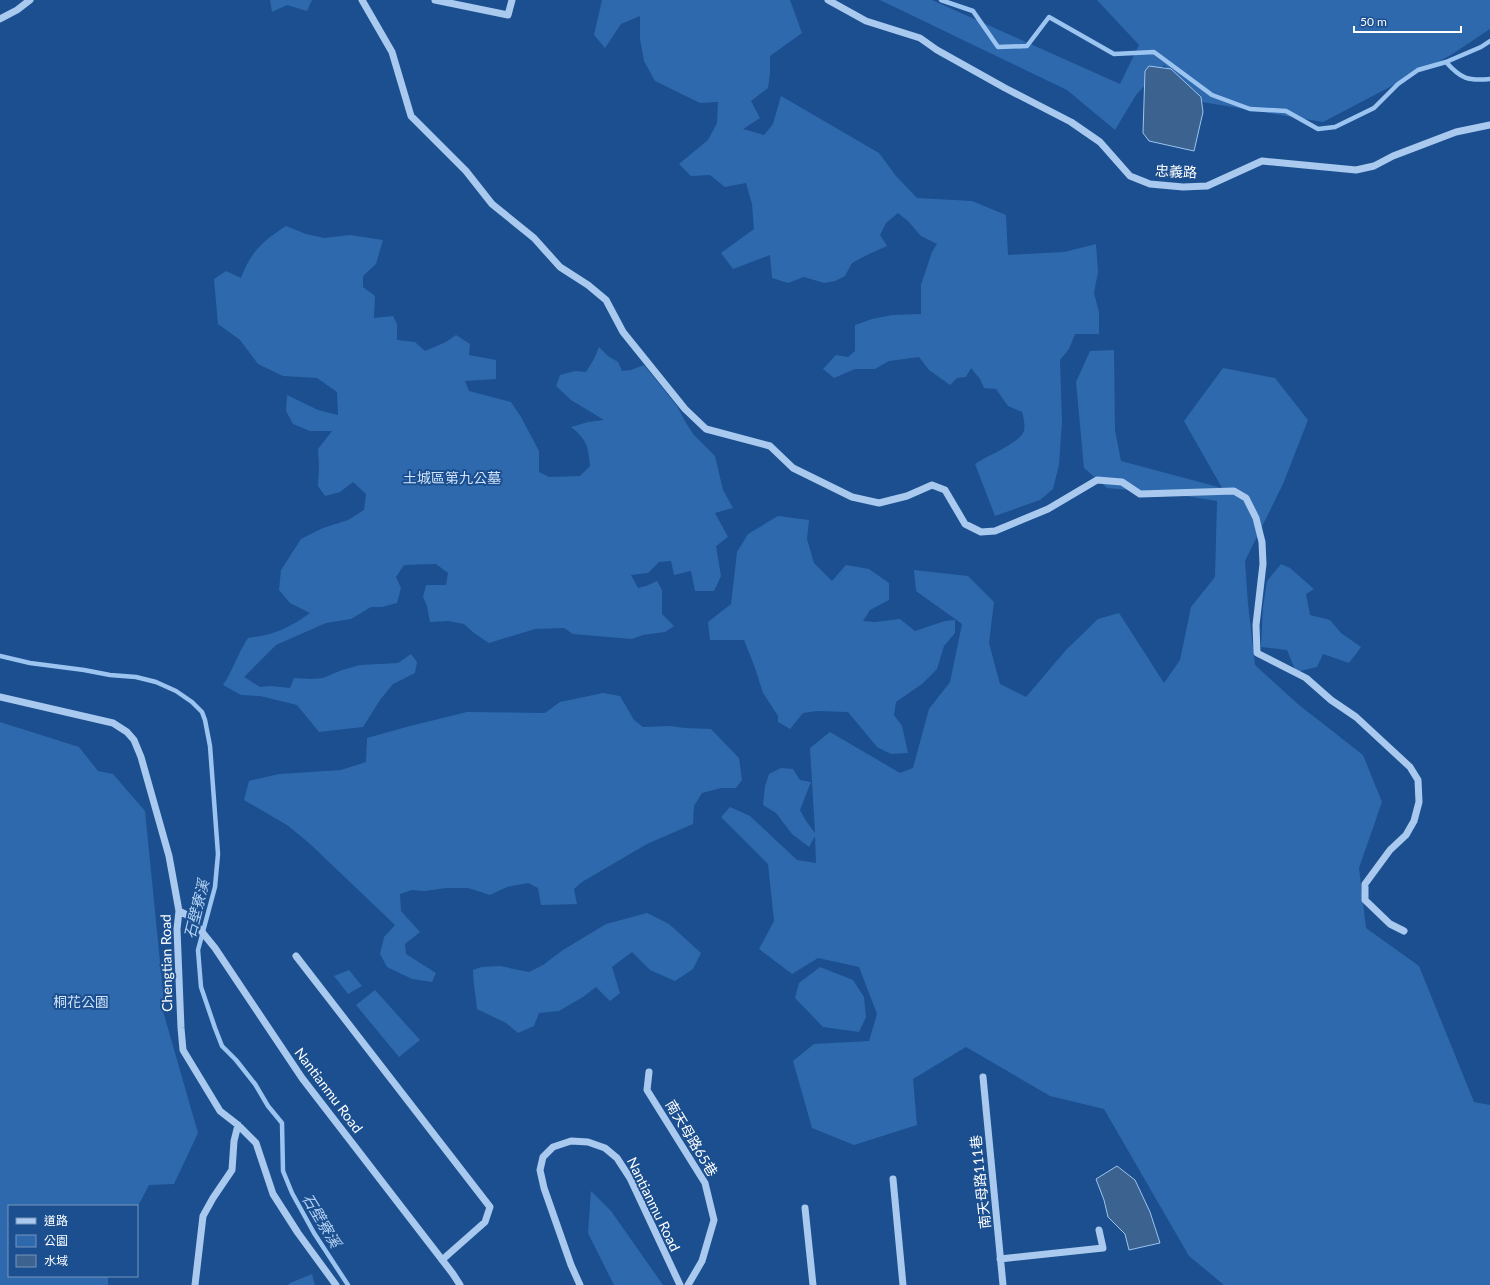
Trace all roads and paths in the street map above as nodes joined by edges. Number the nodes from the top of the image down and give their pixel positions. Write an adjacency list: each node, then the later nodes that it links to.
1 (30, 0): 6 (street)
2 (362, 0): 10 (street)
3 (435, 0): 4 (street)
4 (512, 0)
5 (828, 0): 7 (street, 忠義路)
6 (0, 19)
7 (1490, 125)
8 (0, 697): 9 (street, Chengtian Road)
9 (179, 911): 14 (street, Chengtian Road); 19 (street, Nantianmu Road)
10 (1404, 931)
11 (296, 956): 19 (street)
12 (649, 1072): 25 (street, 南天母路65巷)
13 (983, 1077): 18 (street, 南天母路111巷)
14 (238, 1125): 20 (street); 21 (street, Chengtian Road)
15 (893, 1179): 27 (street)
16 (805, 1208): 26 (street)
17 (1099, 1230): 18 (street)
18 (1000, 1259): 28 (street, 南天母路111巷)
19 (442, 1260): 22 (street, Nantianmu Road)
20 (195, 1285)
21 (336, 1285)
22 (460, 1285)
23 (580, 1285): 24 (street, Nantianmu Road)
24 (680, 1285)
25 (688, 1285)
26 (814, 1285)
27 (903, 1285)
28 (1003, 1285)

